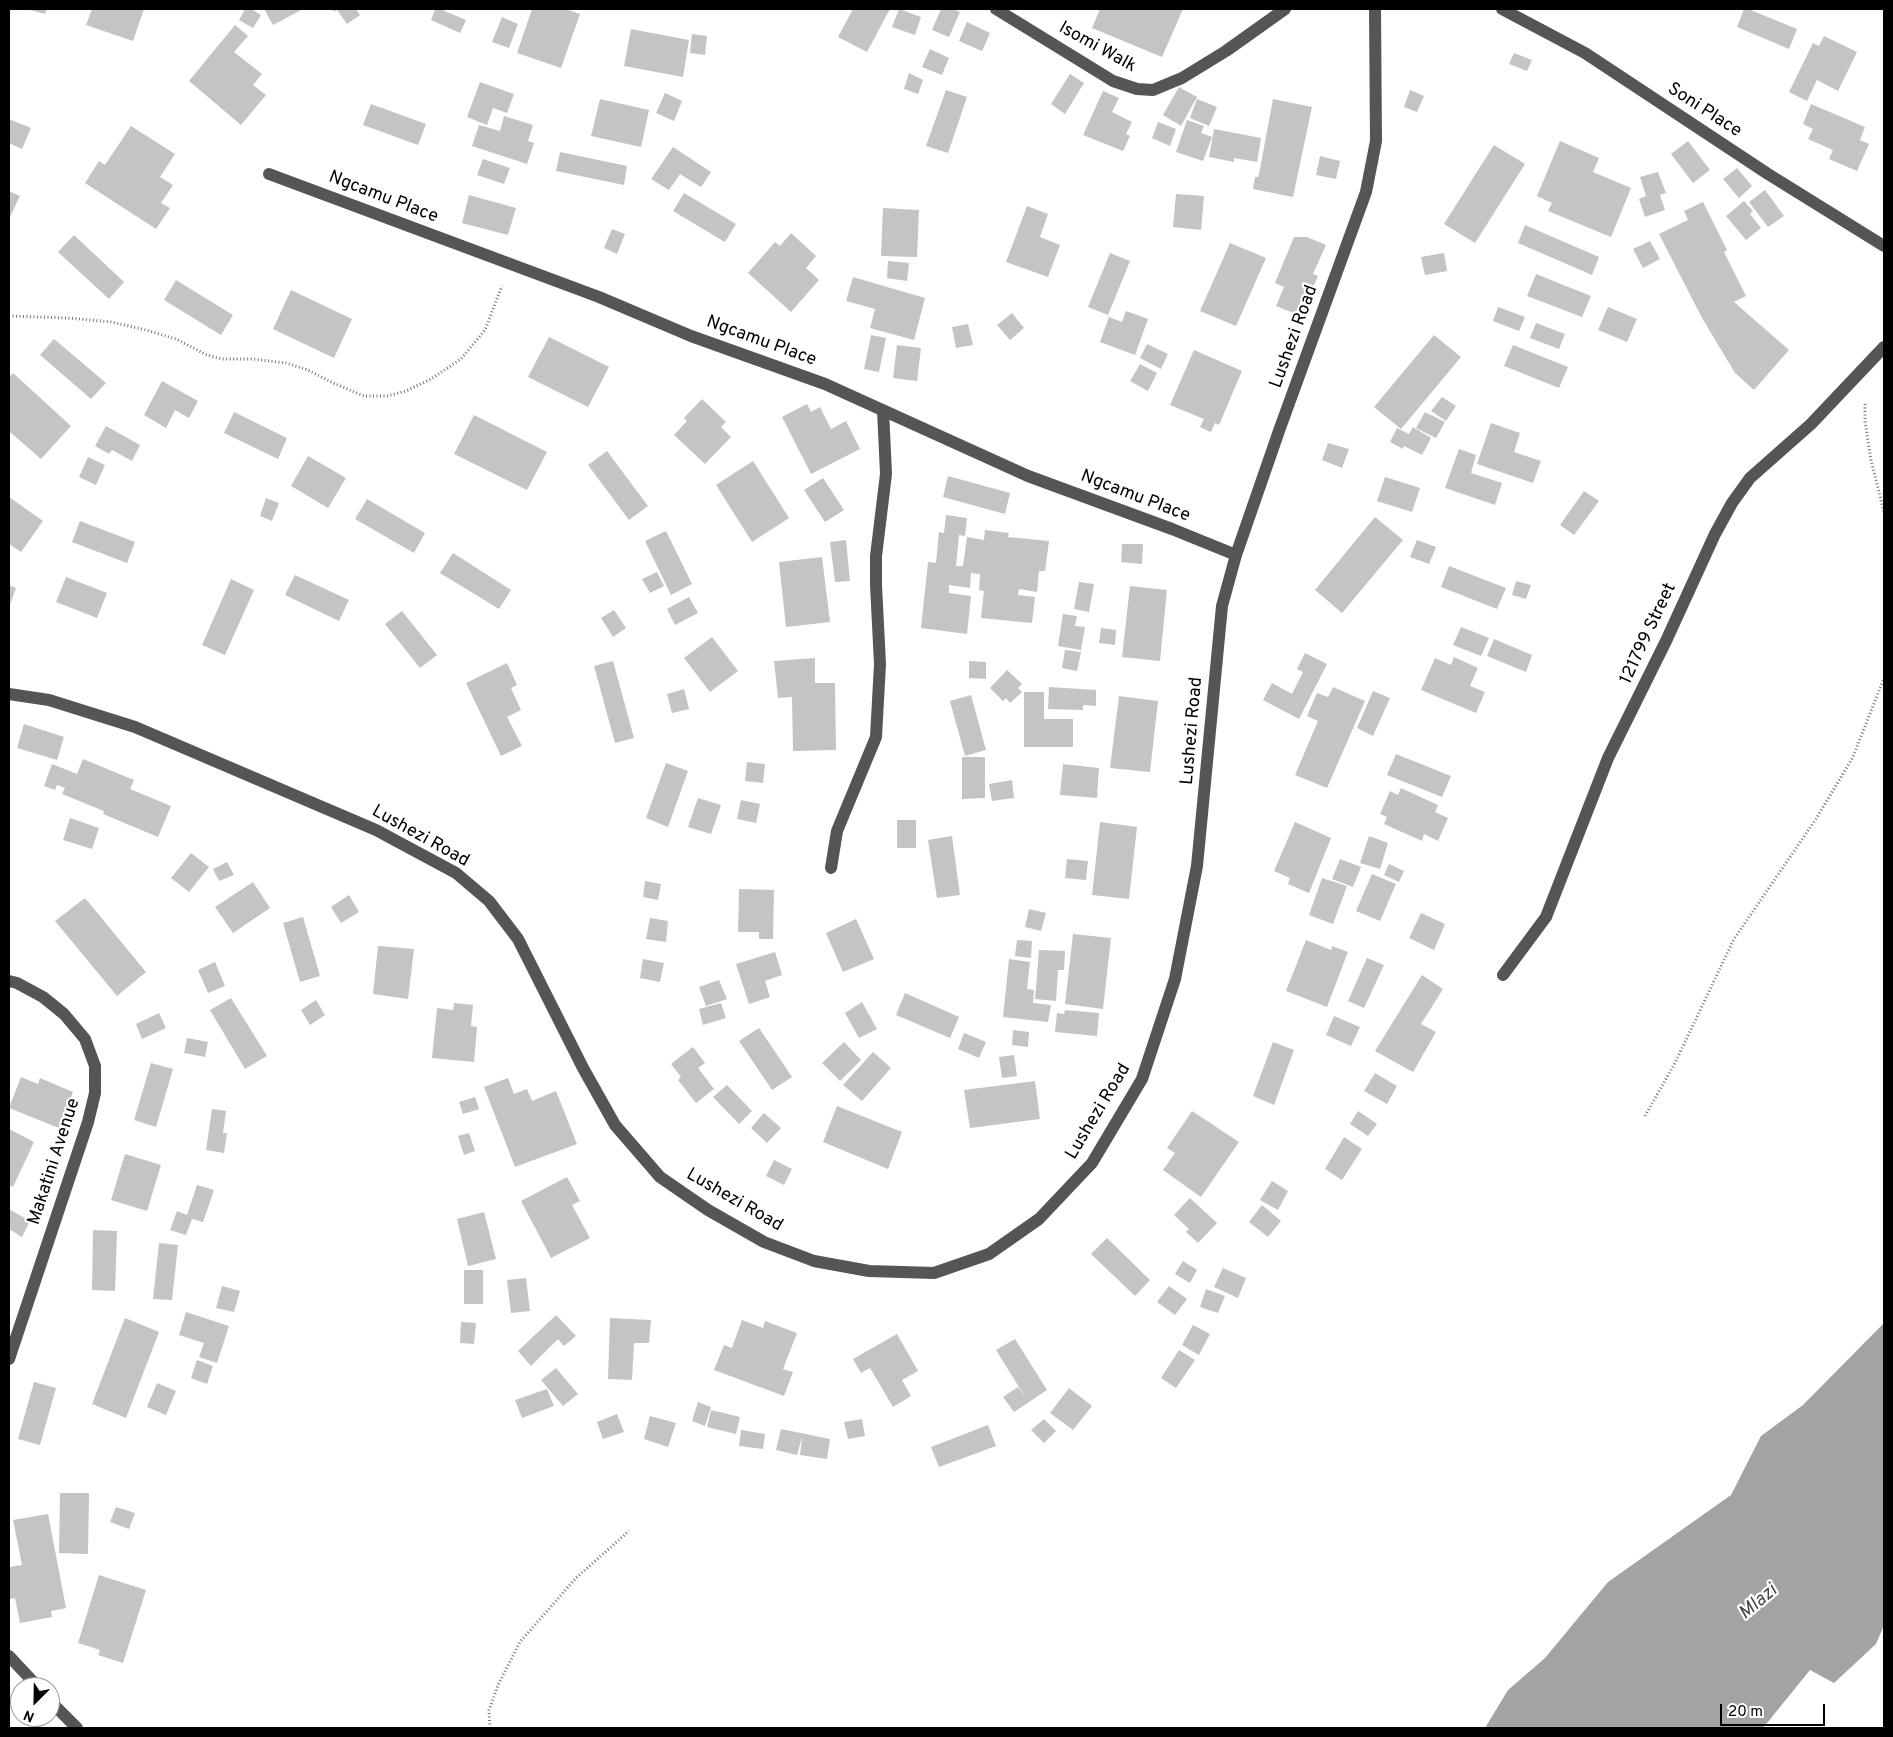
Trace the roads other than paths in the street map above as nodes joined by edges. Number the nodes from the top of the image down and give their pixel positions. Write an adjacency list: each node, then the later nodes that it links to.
1 (996, 9): 2 (street, Isomi Walk)
2 (1285, 9)
3 (1375, 9): 9 (street, Lushezi Road)
4 (1502, 9): 6 (street, Soni Place)
5 (269, 174): 8 (street, Ngcamu Place)
6 (1884, 246)
7 (1884, 347): 12 (street, 121799 Street)
8 (883, 410): 9 (street, Ngcamu Place); 11 (street)
9 (1236, 556): 10 (street, Lushezi Road)
10 (9, 694)
11 (831, 868)
12 (1503, 975)
13 (9, 982): 14 (street, Makatini Avenue)
14 (9, 1359)
15 (9, 1656): 16 (street)
16 (29, 1677)
17 (60, 1711): 18 (street)
18 (77, 1728)

